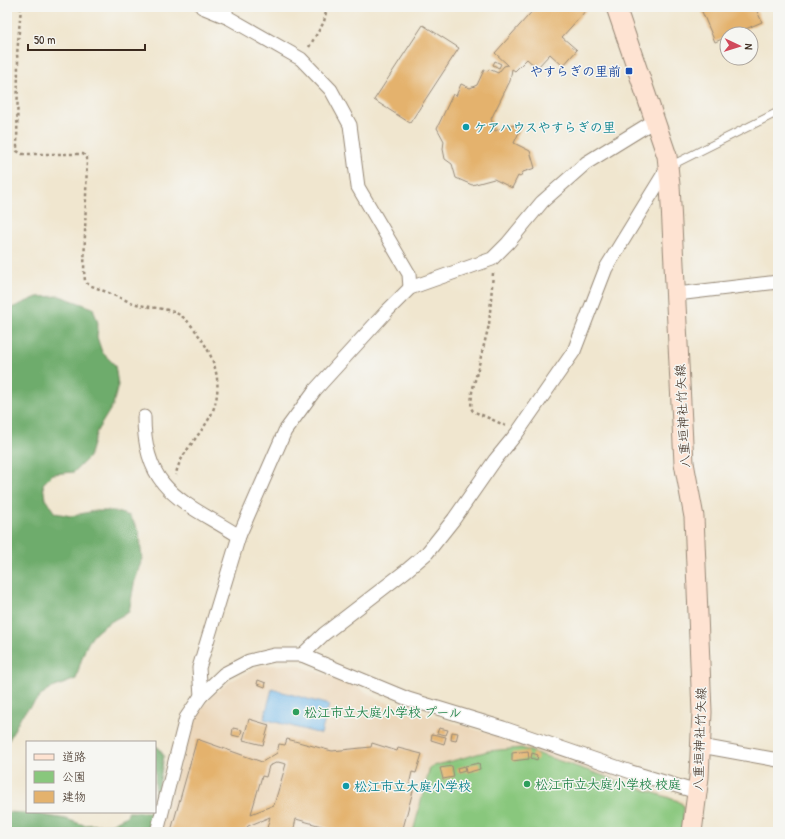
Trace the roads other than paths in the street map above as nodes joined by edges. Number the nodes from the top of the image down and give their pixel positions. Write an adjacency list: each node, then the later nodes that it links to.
1 (202, 7): 3 (street)
2 (616, 7): 5 (main road, 八重垣神社竹矢線)
3 (229, 13): 8 (street)
4 (778, 112): 6 (lane)
5 (654, 121): 6 (main road, 八重垣神社竹矢線); 8 (street)
6 (668, 167): 9 (main road, 八重垣神社竹矢線); 12 (street)
7 (778, 282): 9 (street)
8 (410, 288): 11 (street)
9 (676, 294): 14 (main road, 八重垣神社竹矢線)
10 (144, 417): 11 (street)
11 (239, 536): 13 (street)
12 (302, 655): 13 (street); 16 (street)
13 (201, 696): 17 (street)
14 (701, 746): 15 (street); 16 (main road, 八重垣神社竹矢線)
15 (778, 760)
16 (697, 792): 18 (main road, 八重垣神社竹矢線)
17 (157, 832)
18 (692, 832)

